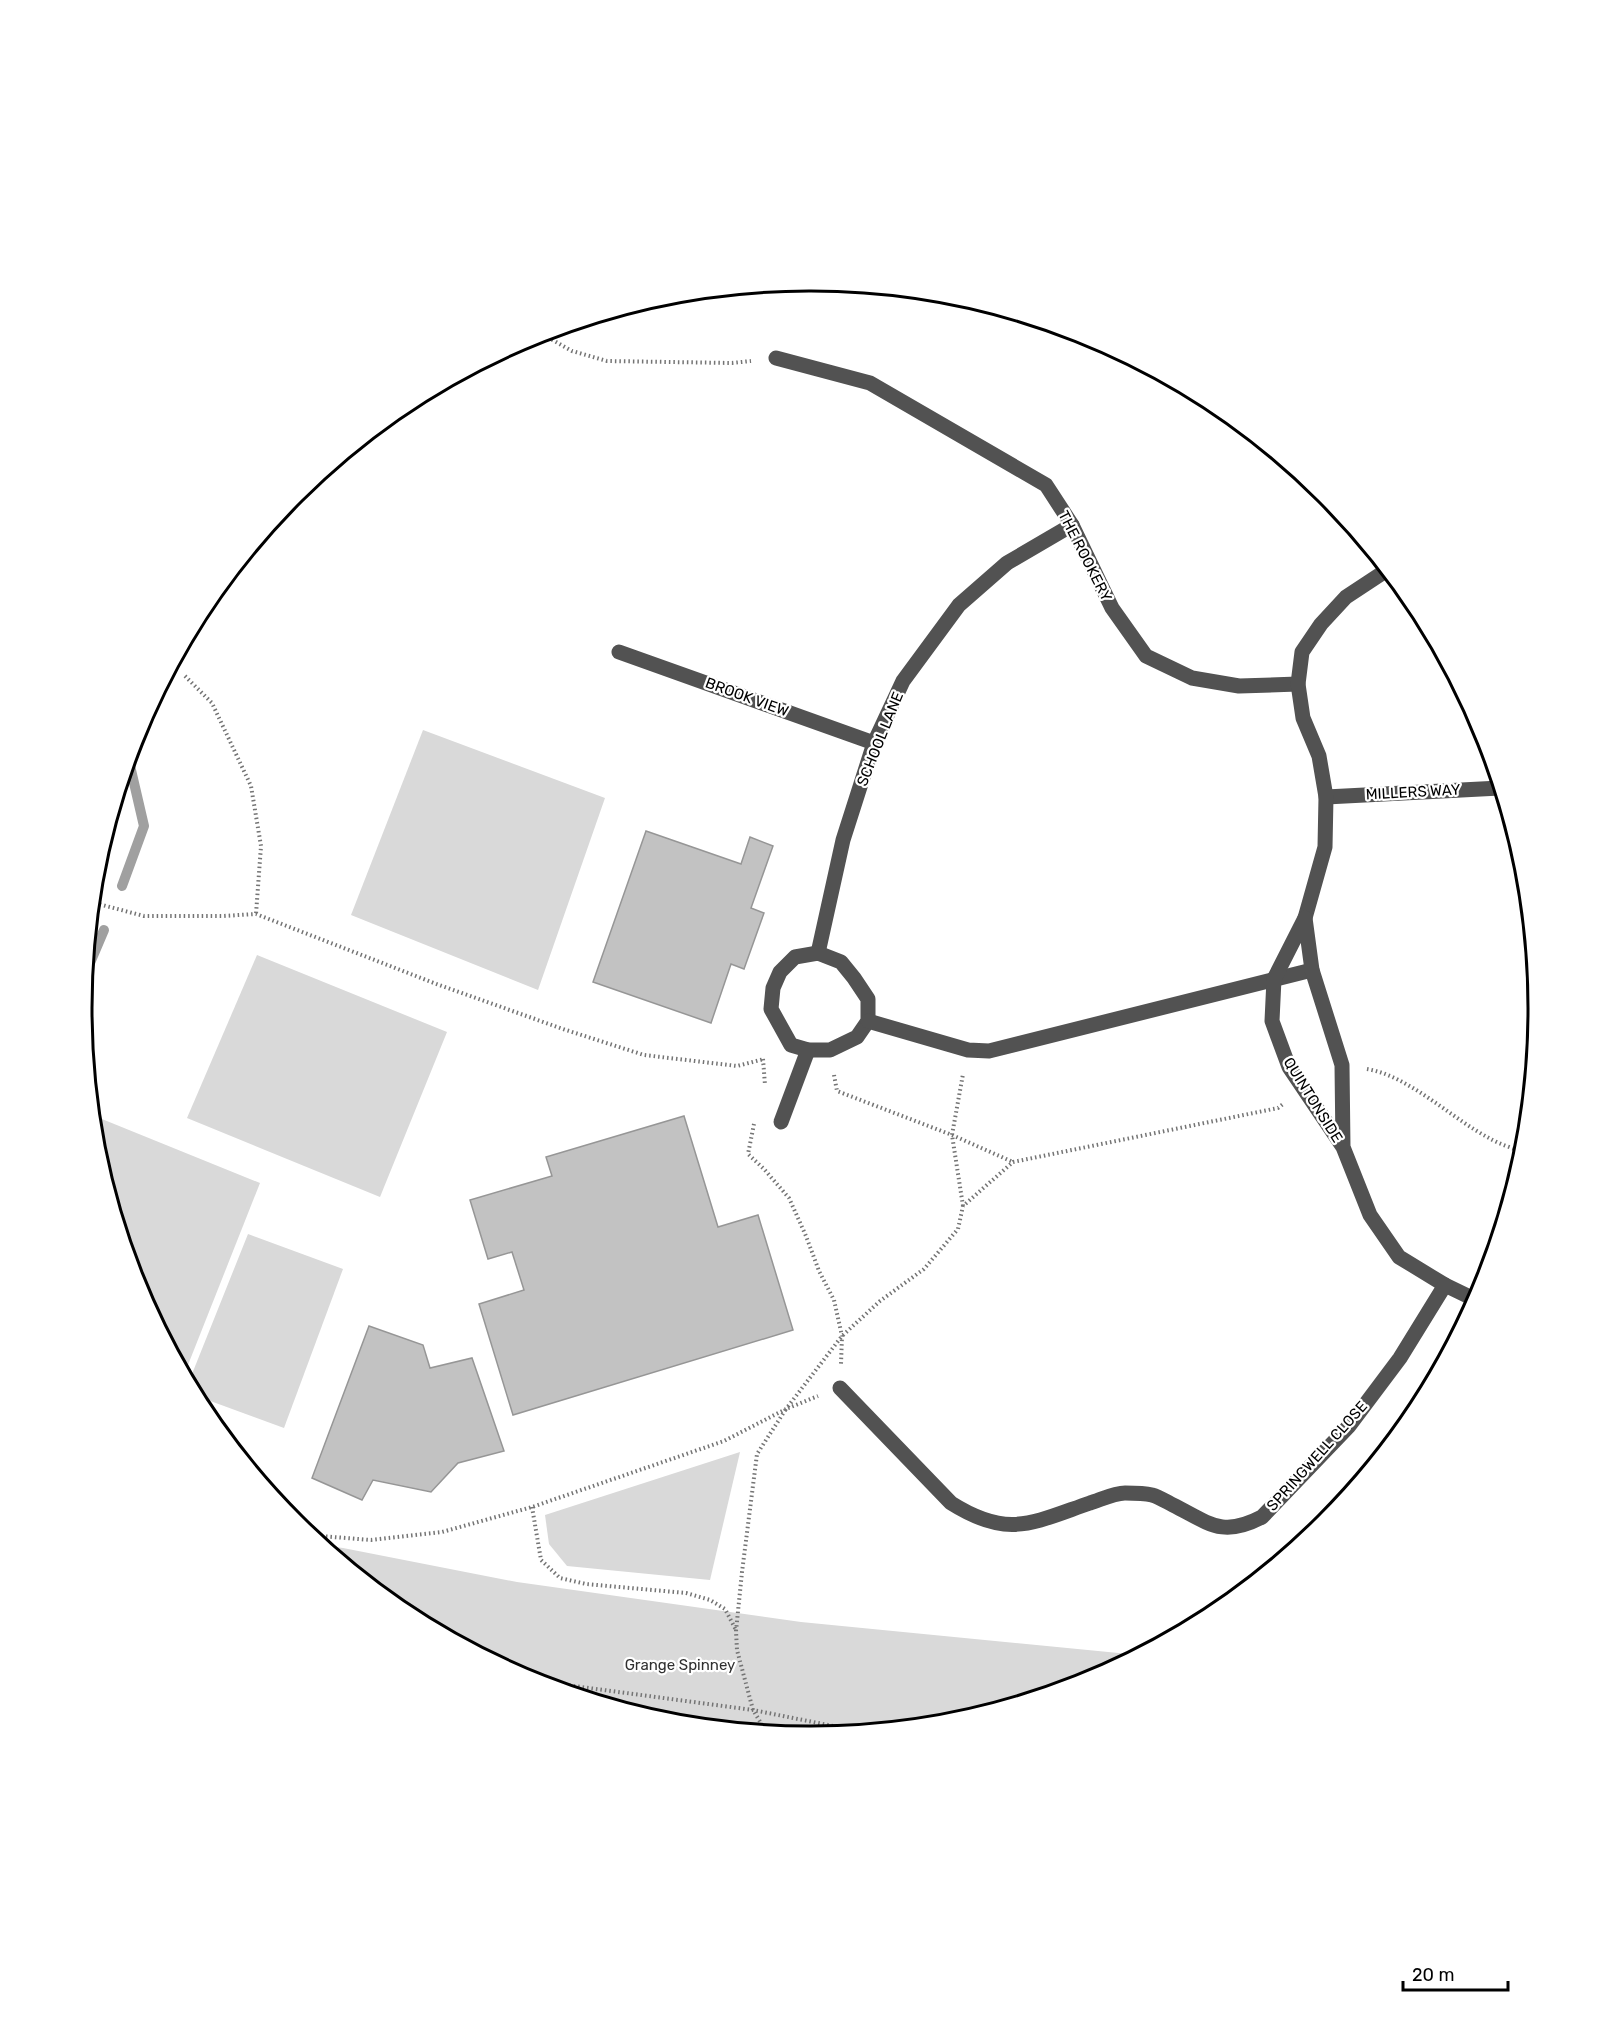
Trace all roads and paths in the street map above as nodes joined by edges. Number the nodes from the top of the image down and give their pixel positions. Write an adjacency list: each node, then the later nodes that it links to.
1 (551, 339): 2 (path)
2 (776, 358): 3 (street, THE ROOKERY)
3 (1072, 525): 7 (street, THE ROOKERY); 8 (street, SCHOOL LANE)
4 (1381, 574): 7 (street, QUINTONSIDE)
5 (619, 652): 8 (street, BROOK VIEW)
6 (185, 676): 12 (path)
7 (1298, 684): 10 (street, QUINTONSIDE)
8 (874, 743): 14 (street, SCHOOL LANE)
9 (1492, 788): 10 (street, MILLERS WAY)
10 (1326, 797): 13 (street, QUINTONSIDE)
11 (100, 904): 12 (path)
12 (256, 914): 22 (path)
13 (1305, 918): 15 (street, QUINTONSIDE); 16 (street, QUINTONSIDE)
14 (818, 953): 17 (street); 18 (street)
15 (1312, 969): 16 (street); 23 (street, QUINTONSIDE)
16 (1274, 979): 21 (street); 24 (street, QUINTONSIDE)
17 (868, 1021): 20 (street); 21 (street)
18 (791, 1045): 19 (street); 22 (path)
19 (808, 1050): 20 (street); 27 (street)
20 (830, 1050): 28 (path)
21 (968, 1050): 28 (path)
22 (763, 1059): 25 (path)
23 (1342, 1065): 29 (street, QUINTONSIDE); 30 (path)
24 (1302, 1086): 29 (street, QUINTONSIDE); 31 (path)
25 (763, 1092)
26 (756, 1113): 35 (path)
27 (781, 1122)
28 (952, 1135): 31 (path); 32 (path)
29 (1343, 1148): 33 (street, QUINTONSIDE)
30 (1514, 1148)
31 (1013, 1162): 32 (path)
32 (963, 1206): 35 (path)
33 (1445, 1285): 34 (street, QUINTONSIDE); 36 (street, SPRINGWELL CLOSE)
34 (1467, 1296)
35 (842, 1336): 36 (path); 37 (path)
36 (840, 1388): 37 (path)
37 (786, 1409): 38 (path); 40 (path)
38 (532, 1508): 39 (path); 40 (path)
39 (323, 1536)
40 (736, 1631): 42 (path)
41 (573, 1686): 42 (path)
42 (753, 1710): 43 (path); 44 (path)
43 (762, 1725)
44 (831, 1726)

